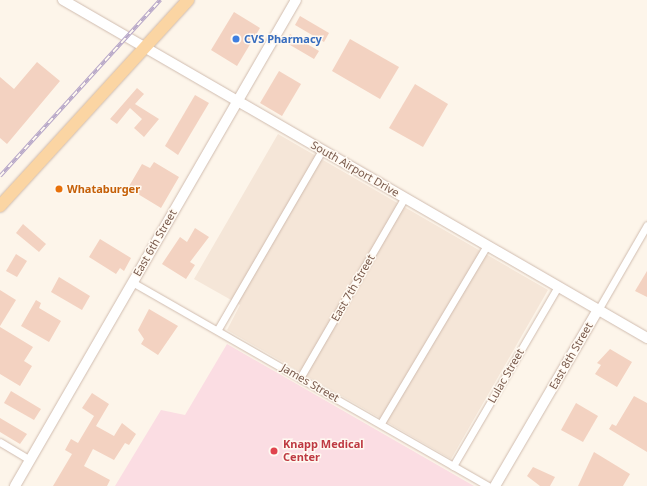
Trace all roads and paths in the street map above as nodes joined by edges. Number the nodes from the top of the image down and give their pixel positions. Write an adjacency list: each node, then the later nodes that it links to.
1 (63, 0): 4 (street, South Airport Drive)
2 (188, 0): 4 (main road)
3 (296, 0): 5 (street, East 6th Street)
4 (144, 48): 5 (street, South Airport Drive); 8 (main road)
5 (238, 101): 6 (street, South Airport Drive); 11 (street, East 6th Street)
6 (322, 150): 7 (street, South Airport Drive); 14 (street)
7 (405, 197): 10 (street, South Airport Drive); 16 (street, East 7th Street)
8 (0, 206)
9 (647, 225): 13 (street, East 8th Street)
10 (487, 245): 12 (street, South Airport Drive); 17 (street)
11 (132, 282): 14 (street, James Street); 19 (street, East 6th Street)
12 (558, 286): 13 (street, South Airport Drive); 20 (street, Lulac Street)
13 (598, 310): 15 (street, South Airport Drive); 23 (street, East 8th Street)
14 (218, 329): 16 (street, James Street)
15 (647, 338)
16 (300, 378): 17 (street, James Street)
17 (381, 423): 20 (street, James Street)
18 (0, 442): 19 (street)
19 (30, 460): 21 (street, East 6th Street)
20 (453, 466): 22 (street, James Street)
21 (15, 486)
22 (488, 486)
23 (495, 486)

